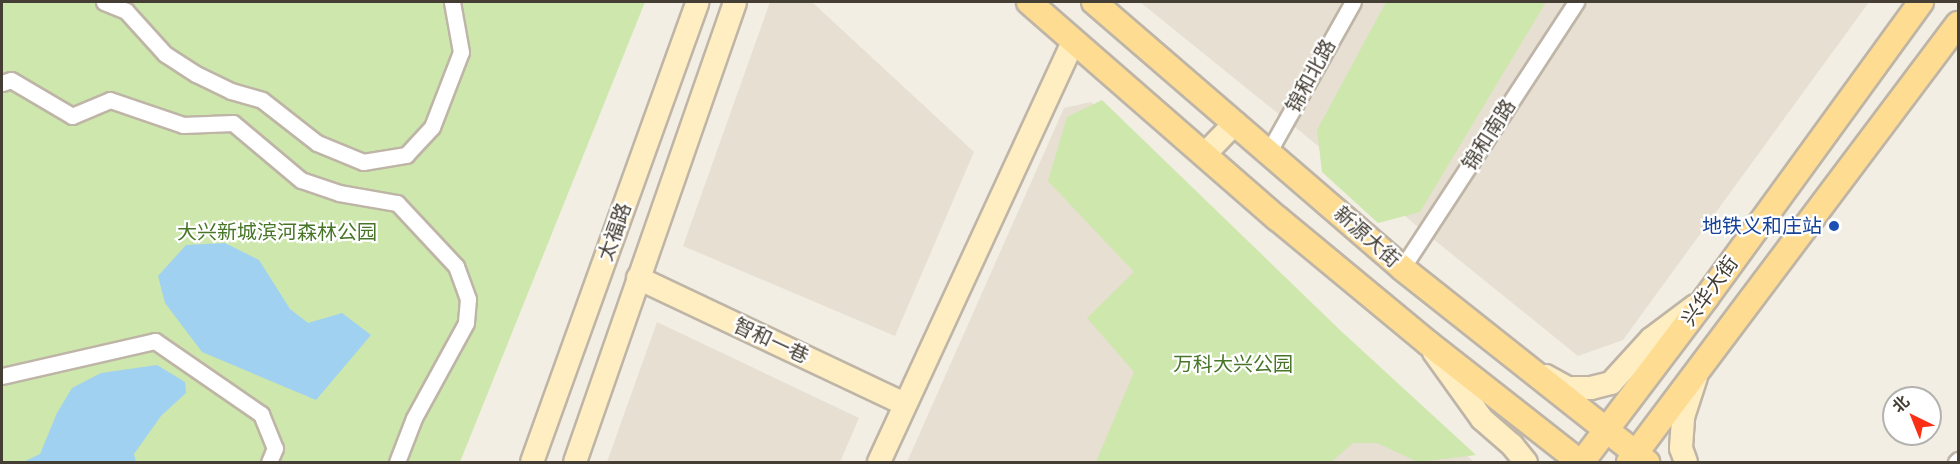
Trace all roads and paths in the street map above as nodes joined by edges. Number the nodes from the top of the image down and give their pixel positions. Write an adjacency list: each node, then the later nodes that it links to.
1 (104, 2): 2 (street)
2 (453, 2)
3 (698, 2): 28 (main road, 太福路)
4 (735, 2): 17 (main road, 太福路)
5 (1029, 2): 11 (main road)
6 (1094, 2): 13 (main road, 新源大街)
7 (1353, 2): 14 (street, 锦和北路)
8 (1575, 2): 16 (street, 锦和南路)
9 (1921, 2): 18 (main road, 兴华大街)
10 (1959, 24): 21 (main road, 兴华大街)
11 (1073, 42): 15 (main road); 23 (main road)
12 (2, 83): 27 (street)
13 (1235, 123): 14 (main road, 新源大街); 15 (main road)
14 (1269, 151): 16 (main road, 新源大街)
15 (1204, 155): 19 (main road)
16 (1402, 268): 20 (main road, 新源大街)
17 (638, 278): 23 (main road, 智和一巷); 29 (main road, 太福路)
18 (1706, 298): 20 (main road); 24 (main road, 兴华大街)
19 (1428, 343): 31 (main road); 32 (main road)
20 (1497, 345): 24 (main road, 新源大街)
21 (1701, 365): 25 (main road, 兴华大街); 33 (main road)
22 (2, 376): 26 (street)
23 (904, 404): 30 (main road)
24 (1607, 432): 25 (main road, 新源大街); 32 (main road, 兴华大街)
25 (1637, 460)
26 (269, 462)
27 (397, 462)
28 (532, 462)
29 (574, 462)
30 (879, 462)
31 (1526, 462)
32 (1581, 462)
33 (1686, 462)

